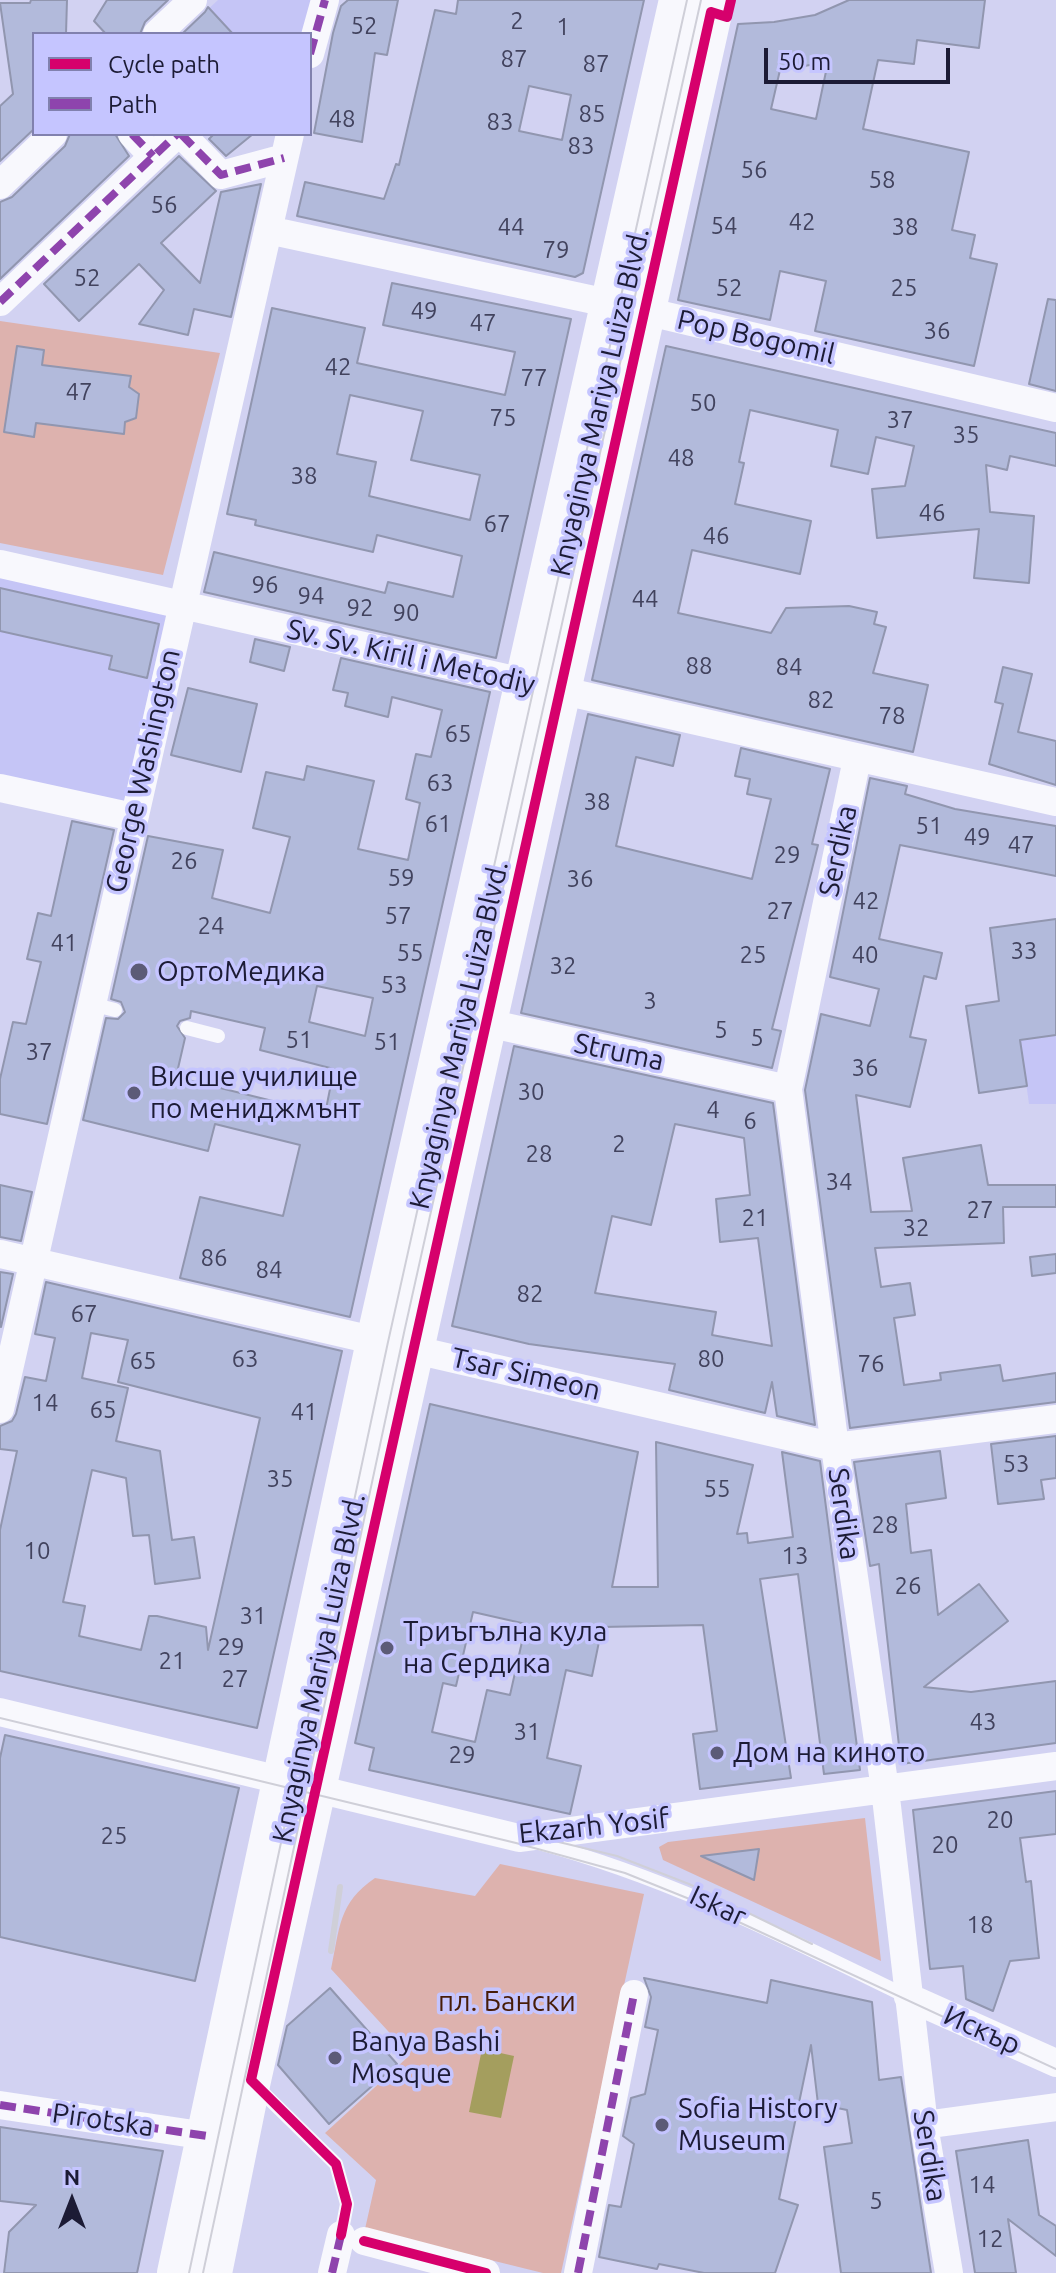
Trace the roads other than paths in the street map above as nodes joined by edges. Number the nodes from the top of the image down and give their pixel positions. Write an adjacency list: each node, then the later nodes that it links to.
1 (193, 0): 5 (street)
2 (325, 0): 6 (street)
3 (679, 0): 16 (main road, Knyaginya Mariya Luiza Blvd.)
4 (715, 0): 16 (main road, Knyaginya Mariya Luiza Blvd.)
5 (159, 32)
6 (312, 47)
7 (51, 136): 13 (street)
8 (134, 136): 12 (street)
9 (177, 136): 12 (street)
10 (181, 136): 11 (street)
11 (287, 146): 14 (street, George Washington)
12 (153, 156): 15 (street)
13 (0, 185)
14 (268, 230): 16 (street, Pop Bogomil); 19 (street, George Washington)
15 (0, 302)
16 (627, 307): 17 (street, Pop Bogomil); 20 (main road, Knyaginya Mariya Luiza Blvd.)
17 (1056, 408)
18 (0, 564): 19 (street, Sv. Sv. Kiril i Metodiy)
19 (180, 605): 20 (street, Sv. Sv. Kiril i Metodiy); 24 (street, George Washington)
20 (542, 686): 21 (street, Sv. Sv. Kiril i Metodiy); 25 (main road, Knyaginya Mariya Luiza Blvd.)
21 (857, 759): 23 (street, Sv. Sv. Kiril i Metodiy); 28 (street, Serdika)
22 (0, 788): 24 (street)
23 (1056, 802)
24 (133, 817): 30 (street, George Washington)
25 (468, 1019): 28 (street, Struma); 31 (main road, Knyaginya Mariya Luiza Blvd.)
26 (187, 1028): 27 (lane)
27 (218, 1036)
28 (788, 1089): 34 (street, Serdika)
29 (0, 1254): 30 (street, Tsar Simeon)
30 (33, 1262): 31 (street, Tsar Simeon); 32 (street, George Washington)
31 (395, 1344): 34 (street, Tsar Simeon); 37 (main road, Knyaginya Mariya Luiza Blvd.)
32 (0, 1409)
33 (1056, 1419): 34 (street, Tsar Simeon)
34 (835, 1447): 38 (street, Serdika)
35 (0, 1712): 37 (street, Ekzarh Yosif)
36 (1056, 1766): 38 (street, Ekzarh Yosif)
37 (300, 1784): 39 (street, Ekzarh Yosif); 43 (main road, Knyaginya Mariya Luiza Blvd.); 47 (main road, Knyaginya Mariya Luiza Blvd.)
38 (885, 1789): 39 (street, Ekzarh Yosif); 41 (street, Serdika)
39 (519, 1838): 41 (lane, Iskar)
40 (634, 1994): 53 (street)
41 (908, 1997): 42 (street, Искър); 46 (street, Serdika)
42 (1056, 2063)
43 (251, 2080): 48 (lane); 50 (main road, Knyaginya Mariya Luiza Blvd.)
44 (0, 2105): 47 (street, Pirotska)
45 (1056, 2107): 46 (street)
46 (924, 2125): 54 (street, Serdika)
47 (207, 2136): 49 (main road, Knyaginya Mariya Luiza Blvd.)
48 (352, 2238): 51 (street); 52 (street)
49 (177, 2273)
50 (212, 2273)
51 (332, 2273)
52 (486, 2273)
53 (578, 2273)
54 (949, 2273)

